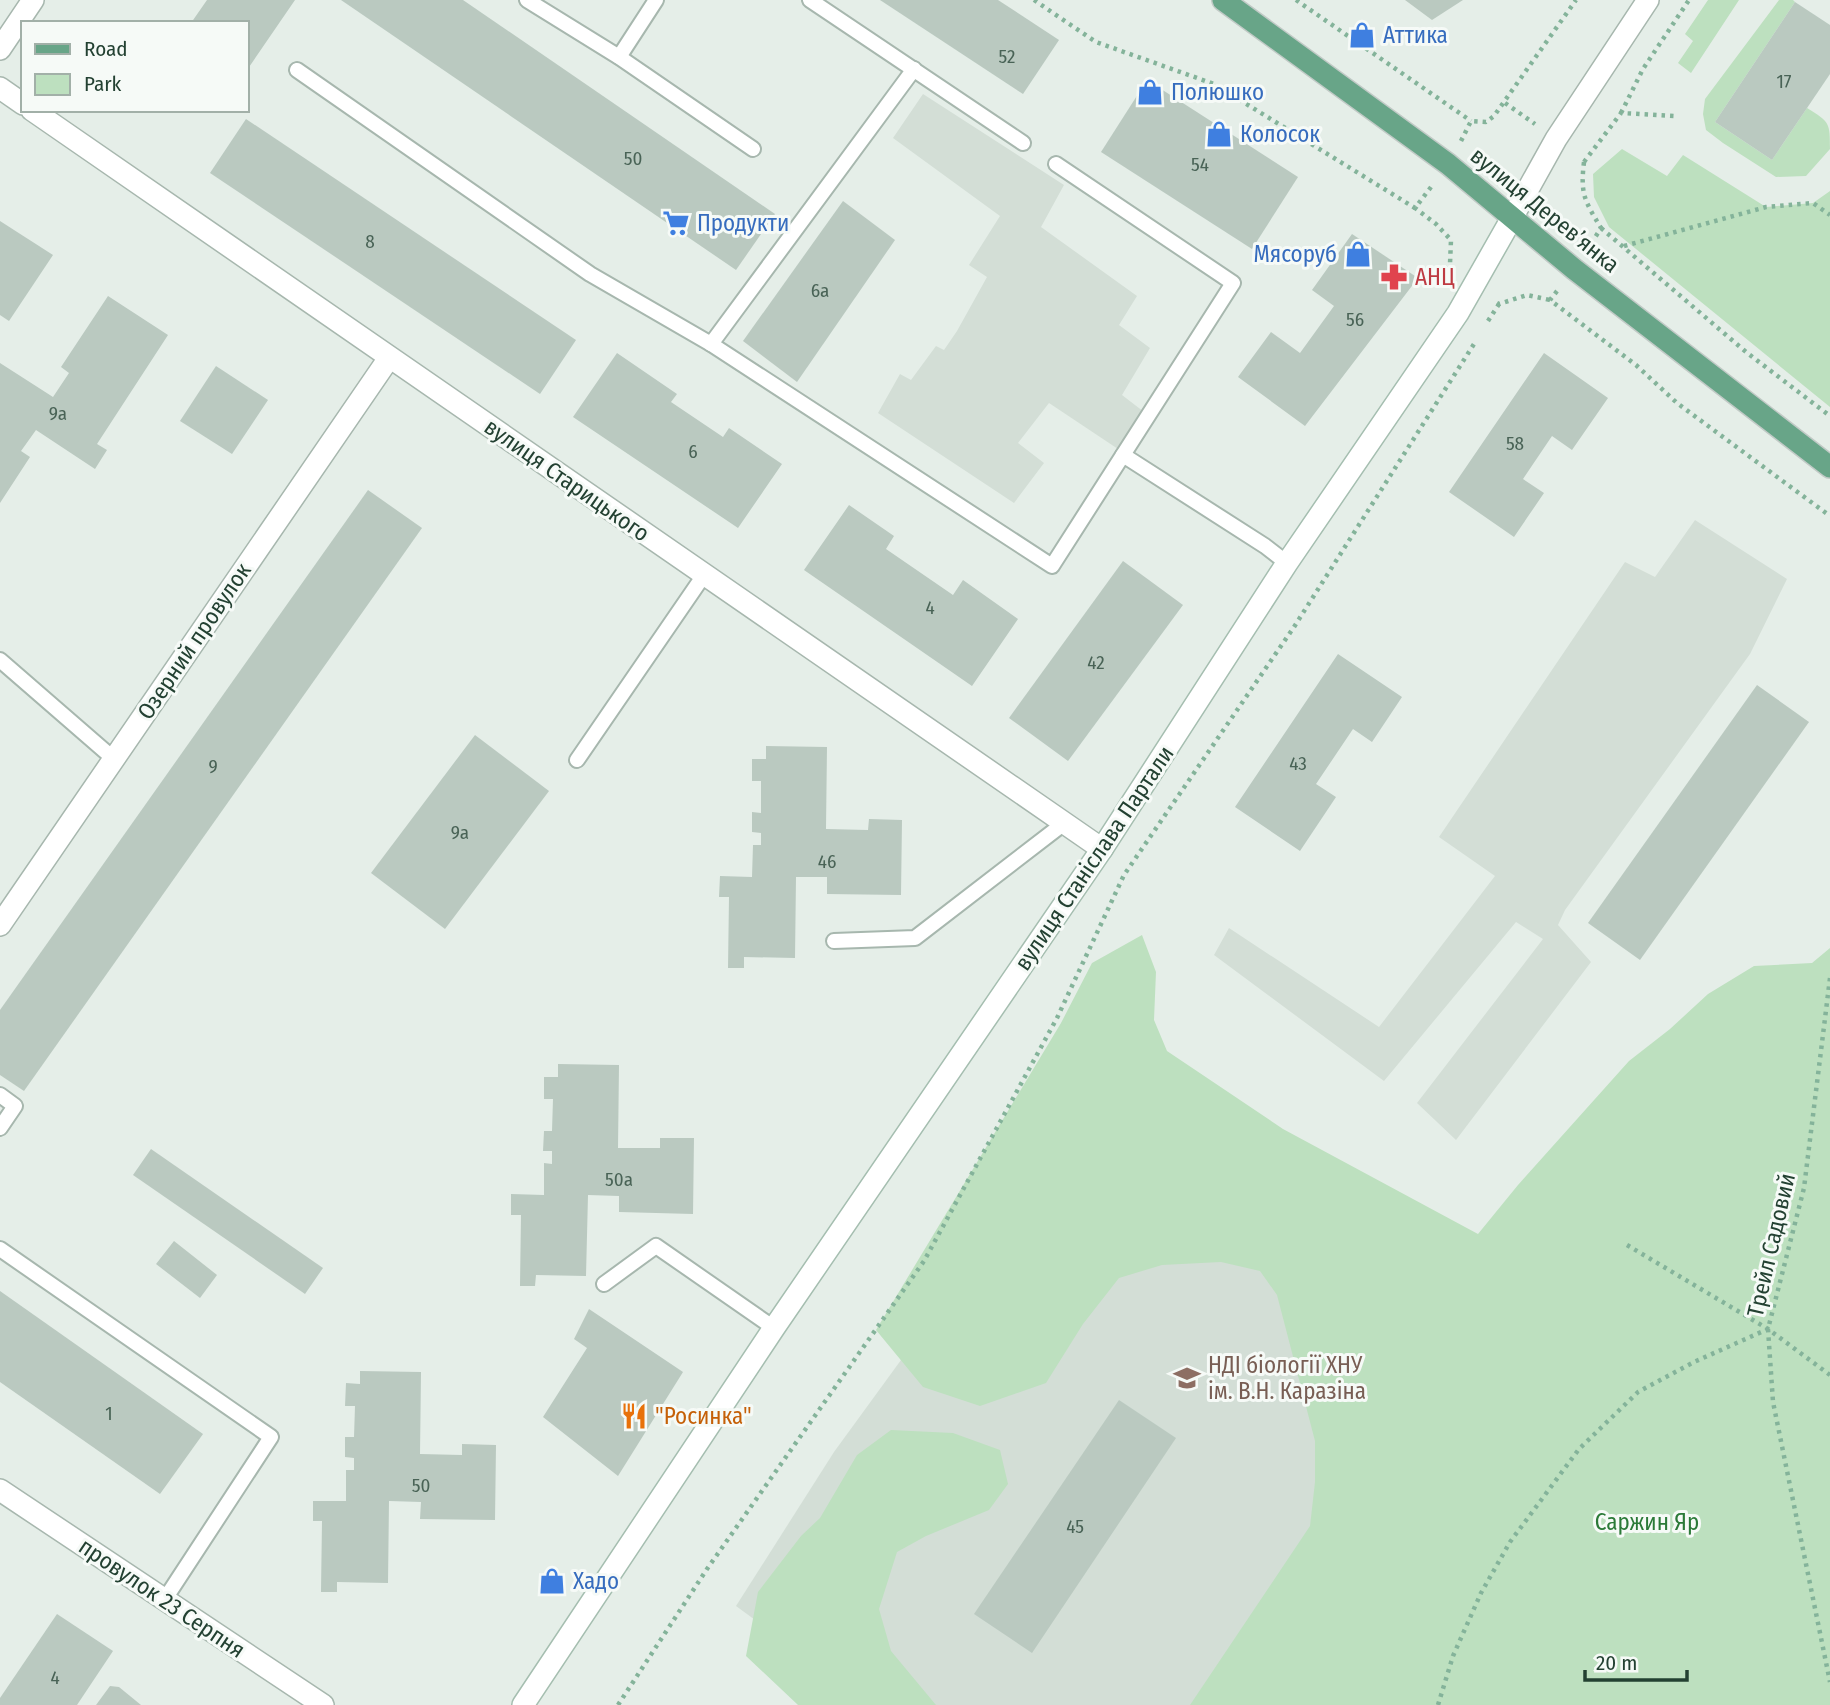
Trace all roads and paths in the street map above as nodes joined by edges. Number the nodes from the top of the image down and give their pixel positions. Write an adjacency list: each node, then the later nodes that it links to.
1 (33, 0): 11 (street)
2 (527, 0): 12 (lane)
3 (656, 0): 12 (lane)
4 (810, 0): 13 (lane)
5 (1034, 0): 24 (path)
6 (1223, 0): 26 (main road, вулиця Дерев’янка)
7 (1296, 0): 20 (path)
8 (1576, 0): 17 (path)
9 (1648, 0): 26 (street, вулиця Станіслава Партали)
10 (1689, 0): 19 (path)
11 (0, 49)
12 (619, 57): 22 (lane)
13 (914, 69): 21 (lane); 32 (lane)
14 (297, 71): 32 (lane)
15 (0, 88): 16 (street)
16 (21, 103)
17 (1505, 103)
18 (35, 112): 33 (street, вулиця Старицького)
19 (1621, 113)
20 (1471, 121)
21 (1023, 143)
22 (753, 149)
23 (1056, 164): 35 (lane)
24 (1415, 208)
25 (1830, 215): 28 (path)
26 (1512, 218): 36 (main road, вулиця Дерев’янка); 37 (street, вулиця Станіслава Партали)
27 (1601, 228): 28 (path)
28 (1623, 247): 34 (path)
29 (1499, 304): 30 (path)
30 (1485, 327)
31 (1477, 339): 60 (path)
32 (711, 344): 35 (lane)
33 (389, 358): 38 (street, вулиця Старицького); 40 (street, Озерний провулок)
34 (1830, 416)
35 (1123, 456): 37 (lane)
36 (1830, 467)
37 (1287, 563): 43 (street, вулиця Станіслава Партали)
38 (704, 575): 41 (lane); 42 (street, вулиця Старицького)
39 (0, 660): 40 (lane)
40 (114, 759): 44 (street, Озерний провулок)
41 (577, 760)
42 (1063, 824): 43 (street, вулиця Старицького); 45 (lane)
43 (1102, 849): 52 (street, вулиця Станіслава Партали)
44 (0, 925)
45 (834, 941)
46 (1830, 978): 53 (path, Трейл Садовий)
47 (0, 1095): 48 (lane)
48 (0, 1128)
49 (1626, 1245): 53 (path)
50 (0, 1249): 56 (lane)
51 (604, 1284): 52 (lane)
52 (774, 1328): 59 (street, вулиця Станіслава Партали)
53 (1768, 1329): 54 (path); 57 (path, Трейл Садовий); 61 (path)
54 (1830, 1375)
55 (0, 1490): 56 (street, провулок 23 Серпня)
56 (165, 1600): 58 (street, провулок 23 Серпня)
57 (1830, 1682)
58 (318, 1704)
59 (523, 1705)
60 (618, 1705)
61 (1438, 1705)

